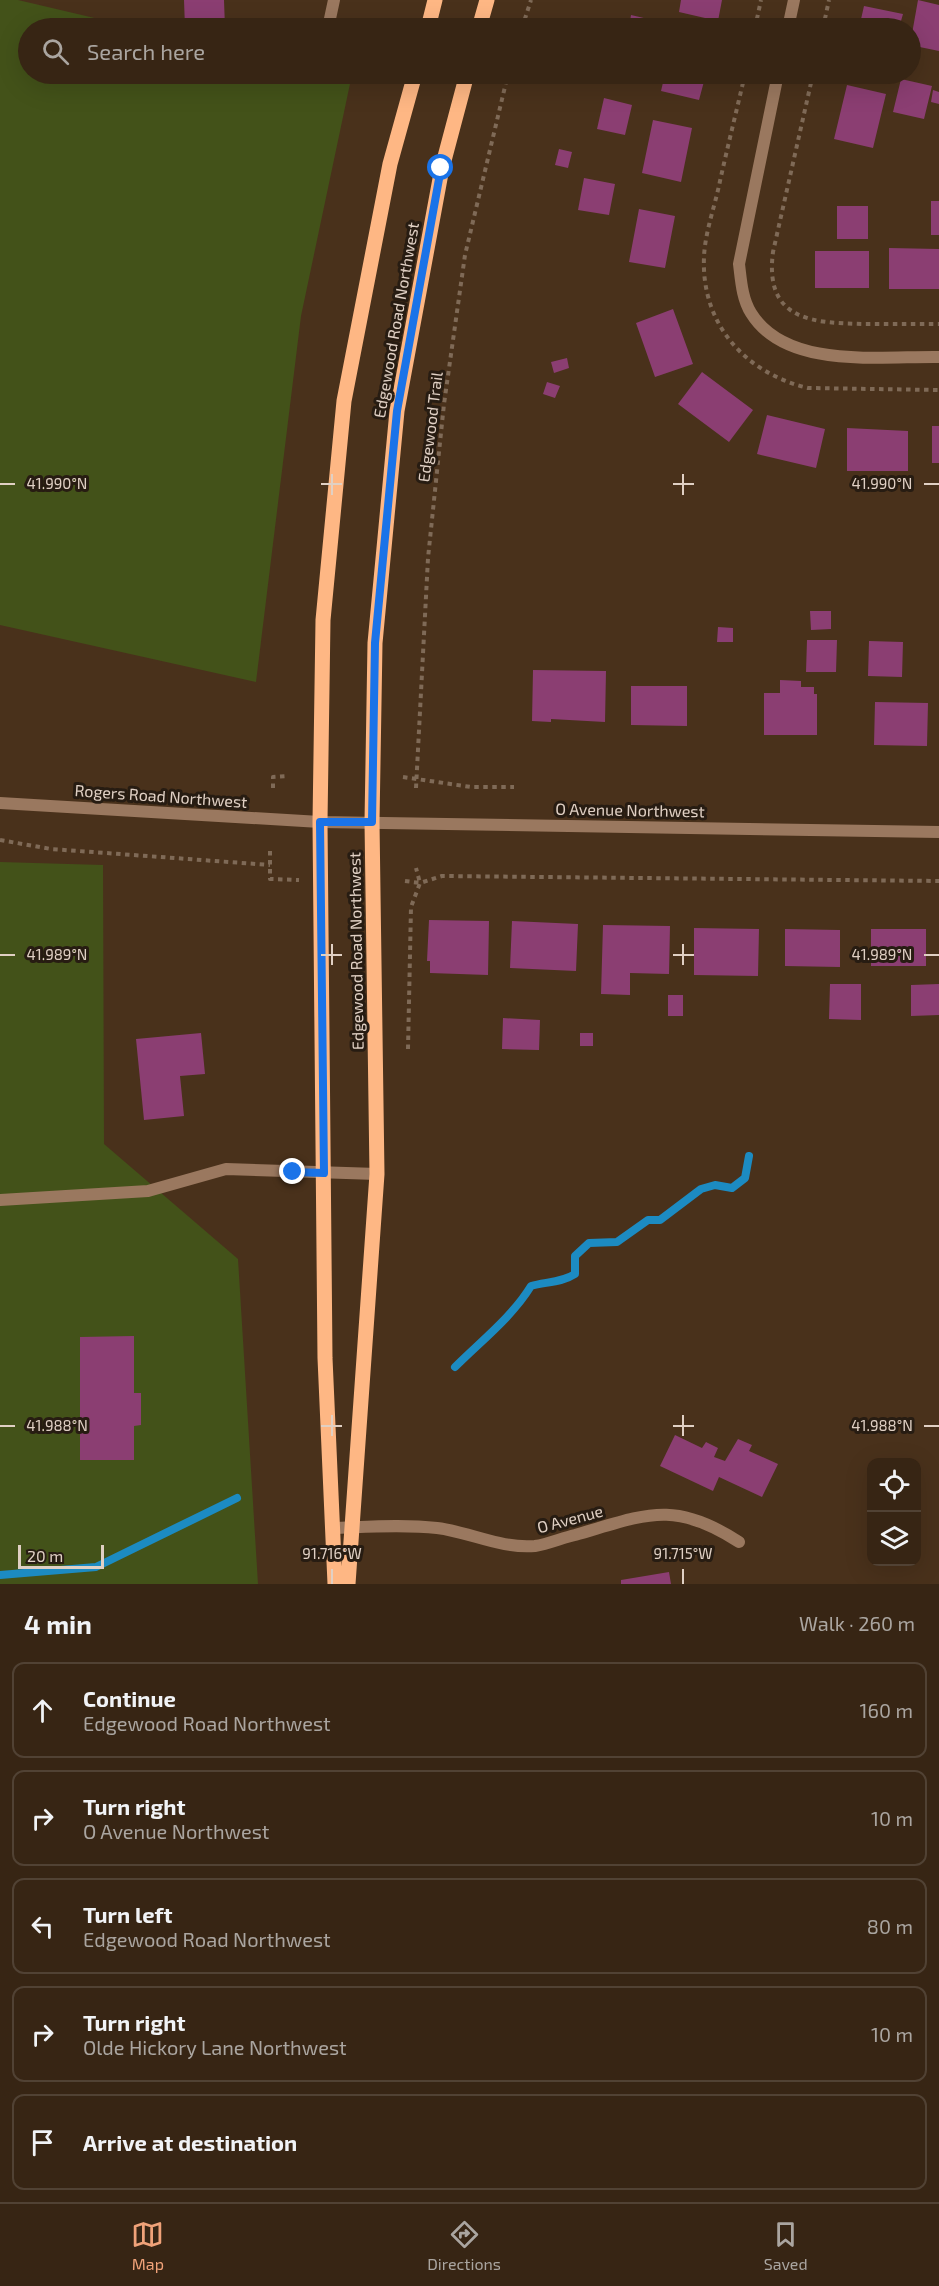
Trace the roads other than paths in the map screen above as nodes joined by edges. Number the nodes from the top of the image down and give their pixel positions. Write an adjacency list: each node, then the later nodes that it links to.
1 (334, 0): 5 (street)
2 (435, 0): 6 (main road)
3 (487, 0): 7 (main road)
4 (794, 0): 8 (street)
5 (330, 18)
6 (430, 18)
7 (482, 18)
8 (790, 18)
9 (412, 84): 14 (main road, Edgewood Road Northwest)
10 (464, 84): 15 (main road, Edgewood Road Northwest)
11 (776, 84): 12 (street)
12 (939, 357)
13 (0, 803): 14 (street, Rogers Road Northwest)
14 (320, 822): 15 (street, O Avenue Northwest); 17 (main road, Edgewood Road Northwest)
15 (372, 822): 16 (street, O Avenue Northwest); 18 (main road, Edgewood Road Northwest)
16 (939, 832)
17 (324, 1173): 18 (street); 19 (street); 20 (main road, Edgewood Road Northwest)
18 (376, 1174): 21 (main road, Edgewood Road Northwest)
19 (0, 1200)
20 (332, 1528): 21 (street, O Avenue); 23 (main road, Edgewood Road Northwest)
21 (352, 1528): 22 (street, O Avenue); 24 (main road, Edgewood Road Northwest)
22 (739, 1542)
23 (334, 1584)
24 (348, 1584)

